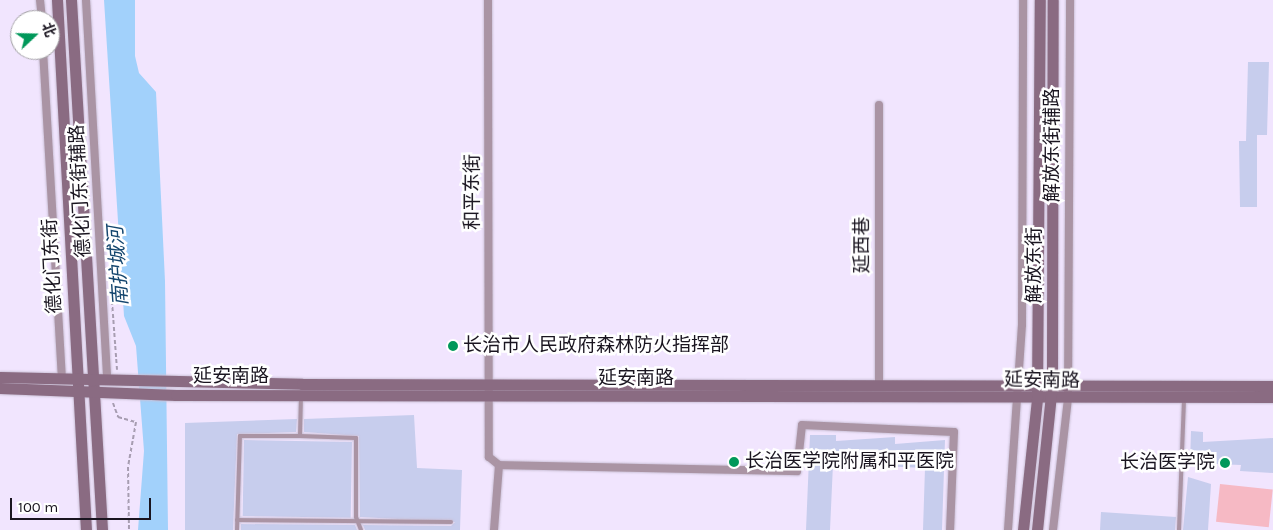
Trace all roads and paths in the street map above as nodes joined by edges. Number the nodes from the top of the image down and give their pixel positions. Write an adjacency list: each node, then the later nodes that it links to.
1 (57, 0): 13 (main road, 德化门东街)
2 (71, 0): 14 (main road, 德化门东街)
3 (86, 0): 15 (street, 德化门东街辅路)
4 (488, 0): 23 (street, 和平东街)
5 (1022, 0): 25 (street, 解放东街辅路)
6 (1040, 0): 16 (main road, 解放东街)
7 (1052, 0): 17 (main road, 解放东街)
8 (1070, 0): 19 (street, 解放东街辅路)
9 (44, 60): 12 (street, 德化门东街辅路)
10 (879, 105): 18 (street, 延西巷)
11 (0, 377): 12 (main road, 延安南路)
12 (62, 379): 13 (main road, 延安南路)
13 (78, 379): 14 (main road, 延安南路); 24 (main road, 德化门东街)
14 (94, 380): 15 (main road, 延安南路); 26 (main road, 德化门东街)
15 (112, 380): 22 (main road, 延安南路)
16 (1037, 385): 17 (main road, 延安南路); 25 (main road, 延安南路); 29 (main road, 解放东街)
17 (1052, 385): 19 (main road, 延安南路); 31 (main road, 解放东街)
18 (879, 386): 23 (main road, 延安南路); 25 (main road, 延安南路)
19 (1068, 386): 20 (main road, 延安南路); 32 (street, 解放东街辅路)
20 (1273, 386)
21 (0, 388): 24 (main road, 延安南路)
22 (302, 389): 23 (main road, 延安南路); 27 (main road, 延安南路); 33 (lane)
23 (489, 390): 25 (main road, 延安南路); 34 (street, 和平东街)
24 (80, 391): 26 (main road, 延安南路); 38 (main road, 德化门东街)
25 (1020, 392): 29 (main road, 延安南路); 45 (street, 解放东街辅路)
26 (94, 394): 27 (main road, 延安南路); 39 (main road, 德化门东街)
27 (114, 394): 40 (path)
28 (1184, 397): 30 (main road, 延安南路); 32 (main road, 延安南路); 49 (lane)
29 (1036, 398): 31 (main road, 延安南路); 46 (main road, 解放东街)
30 (1273, 398)
31 (1050, 399): 32 (main road, 延安南路); 47 (main road, 解放东街)
32 (1068, 399): 48 (street, 解放东街辅路)
33 (300, 436): 35 (lane); 36 (lane)
34 (499, 465): 43 (street); 44 (street)
35 (237, 520): 36 (lane); 41 (lane)
36 (361, 522): 37 (lane); 42 (lane)
37 (451, 522)
38 (86, 530)
39 (102, 530)
40 (129, 530)
41 (237, 530)
42 (360, 530)
43 (494, 530)
44 (950, 530)
45 (1008, 530)
46 (1023, 530)
47 (1037, 530)
48 (1053, 530)
49 (1179, 530)

